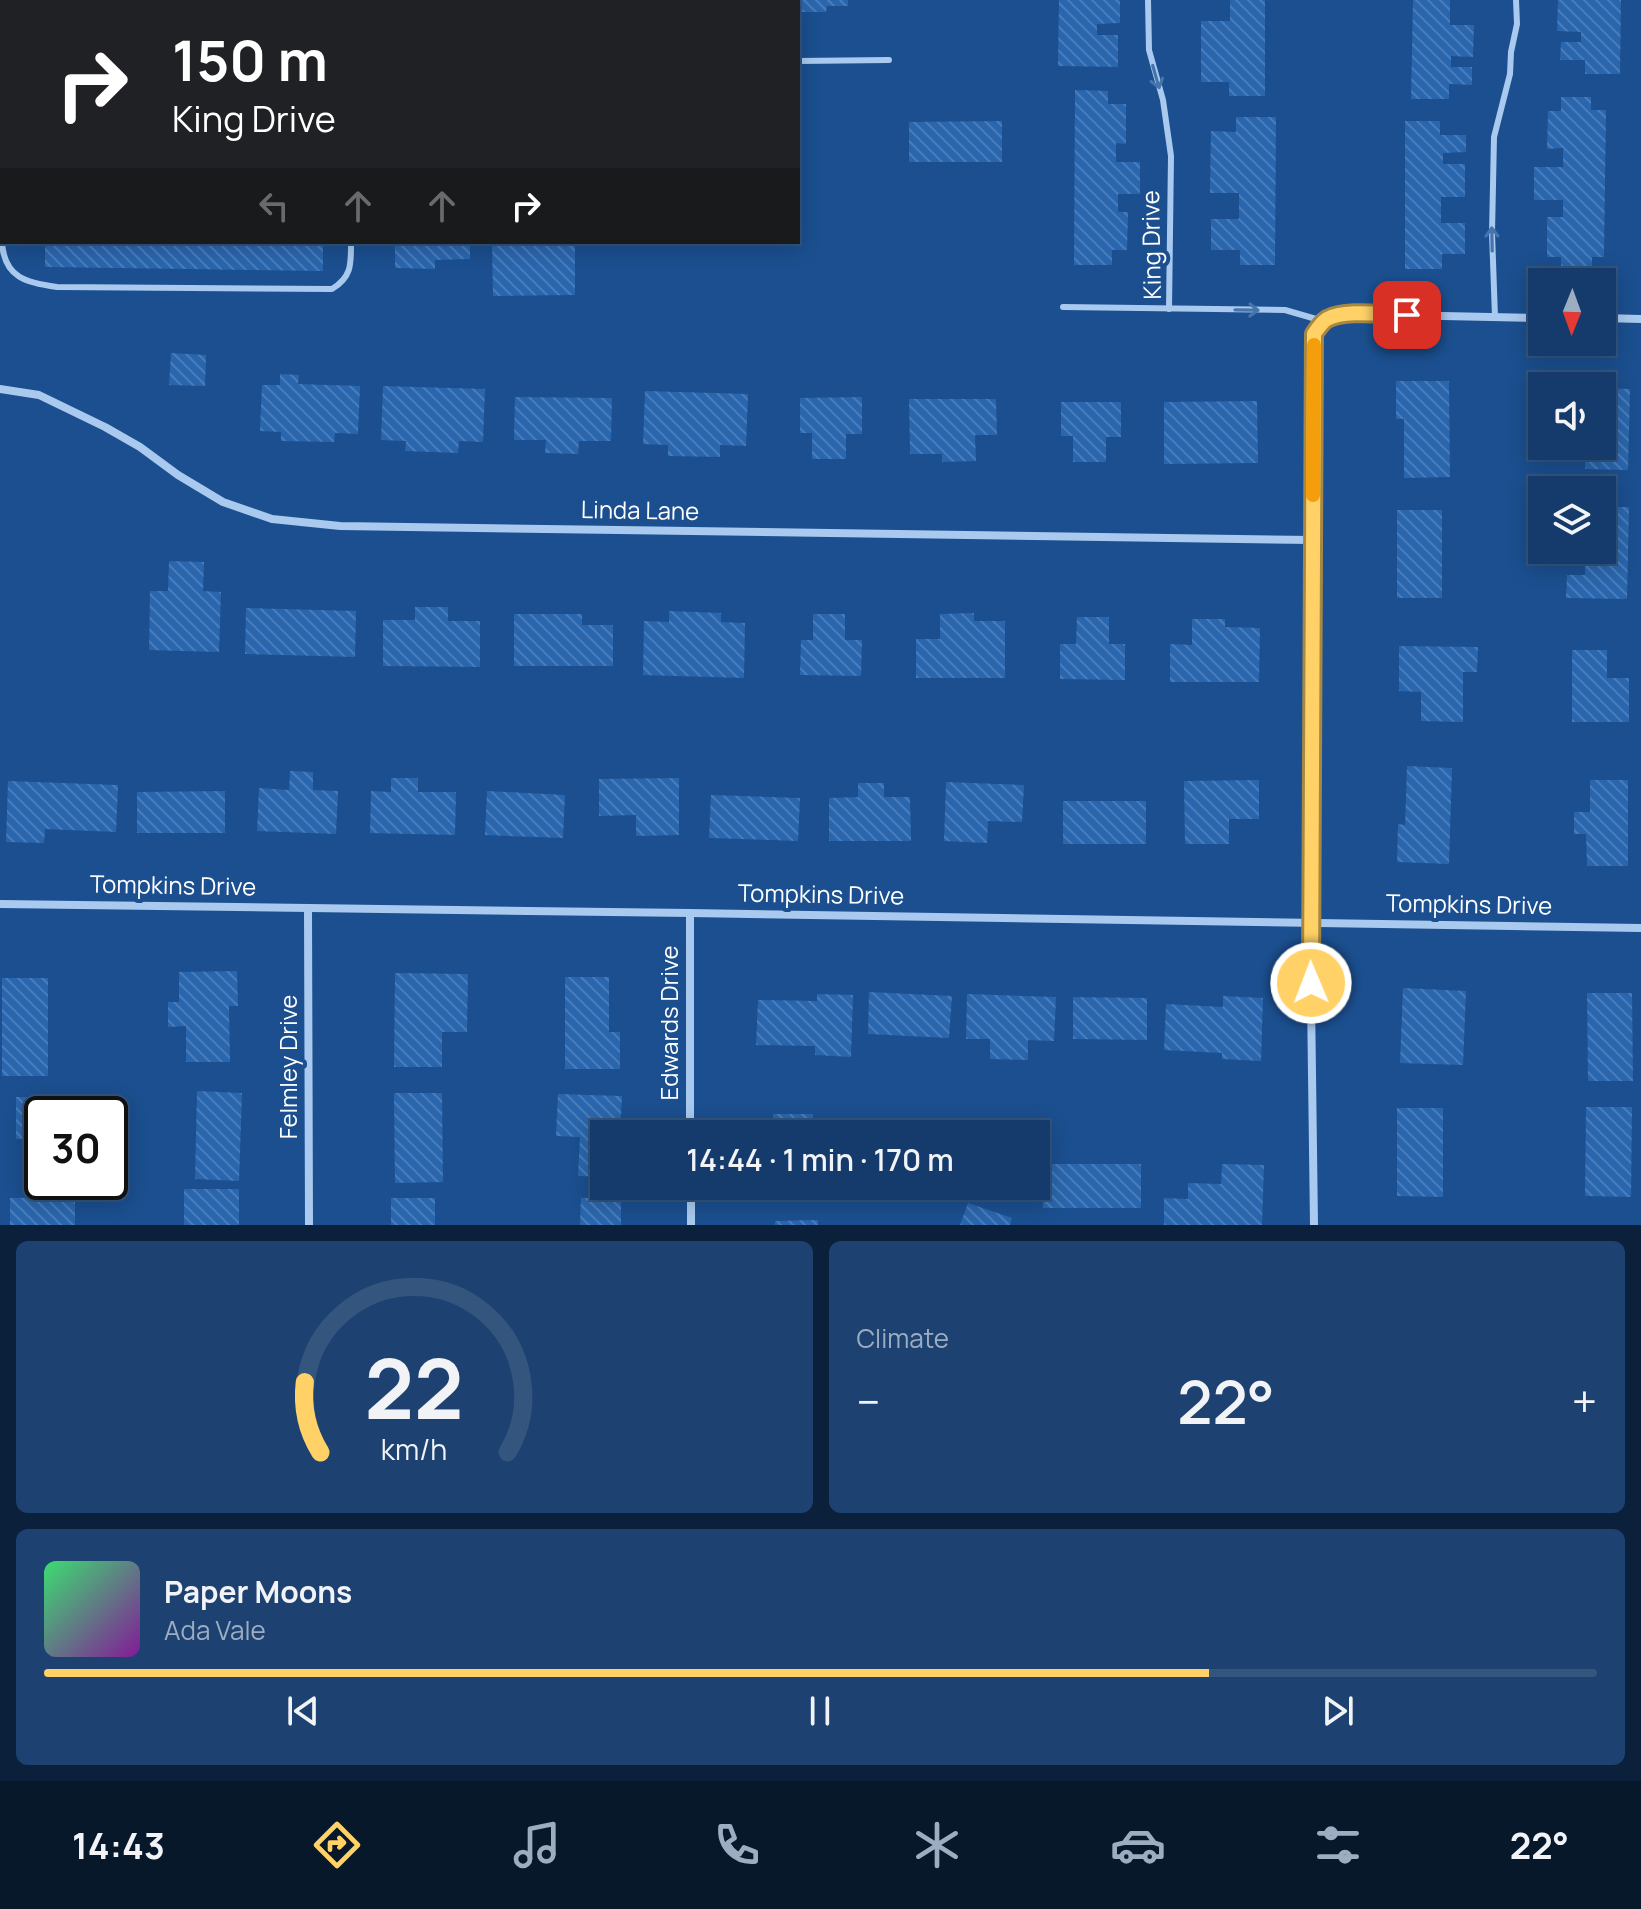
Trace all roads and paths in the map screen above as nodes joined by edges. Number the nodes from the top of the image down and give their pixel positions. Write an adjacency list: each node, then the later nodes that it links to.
1 (1148, 0): 8 (lane, King Drive, one-way to 8)
2 (1516, 0): 9 (lane, one-way to 2)
3 (889, 60): 4 (lane)
4 (800, 61)
5 (2, 244): 6 (lane)
6 (351, 244)
7 (1063, 307): 8 (lane)
8 (1169, 309): 13 (lane, King Drive, one-way to 13)
9 (1495, 317): 10 (street, King Drive); 13 (street, King Drive)
10 (1528, 318)
11 (1616, 318): 12 (street)
12 (1641, 319)
13 (1323, 321): 15 (street)
14 (0, 389): 15 (street, Linda Lane)
15 (1313, 540): 19 (street)
16 (0, 904): 17 (street, Tompkins Drive)
17 (308, 908): 18 (street, Tompkins Drive); 23 (street, Felmley Drive)
18 (690, 913): 19 (street, Tompkins Drive); 21 (street, Edwards Drive)
19 (1310, 923): 20 (street, Tompkins Drive); 25 (street)
20 (1641, 928)
21 (690, 1120)
22 (691, 1200): 24 (street)
23 (309, 1225)
24 (691, 1225)
25 (1314, 1225)

